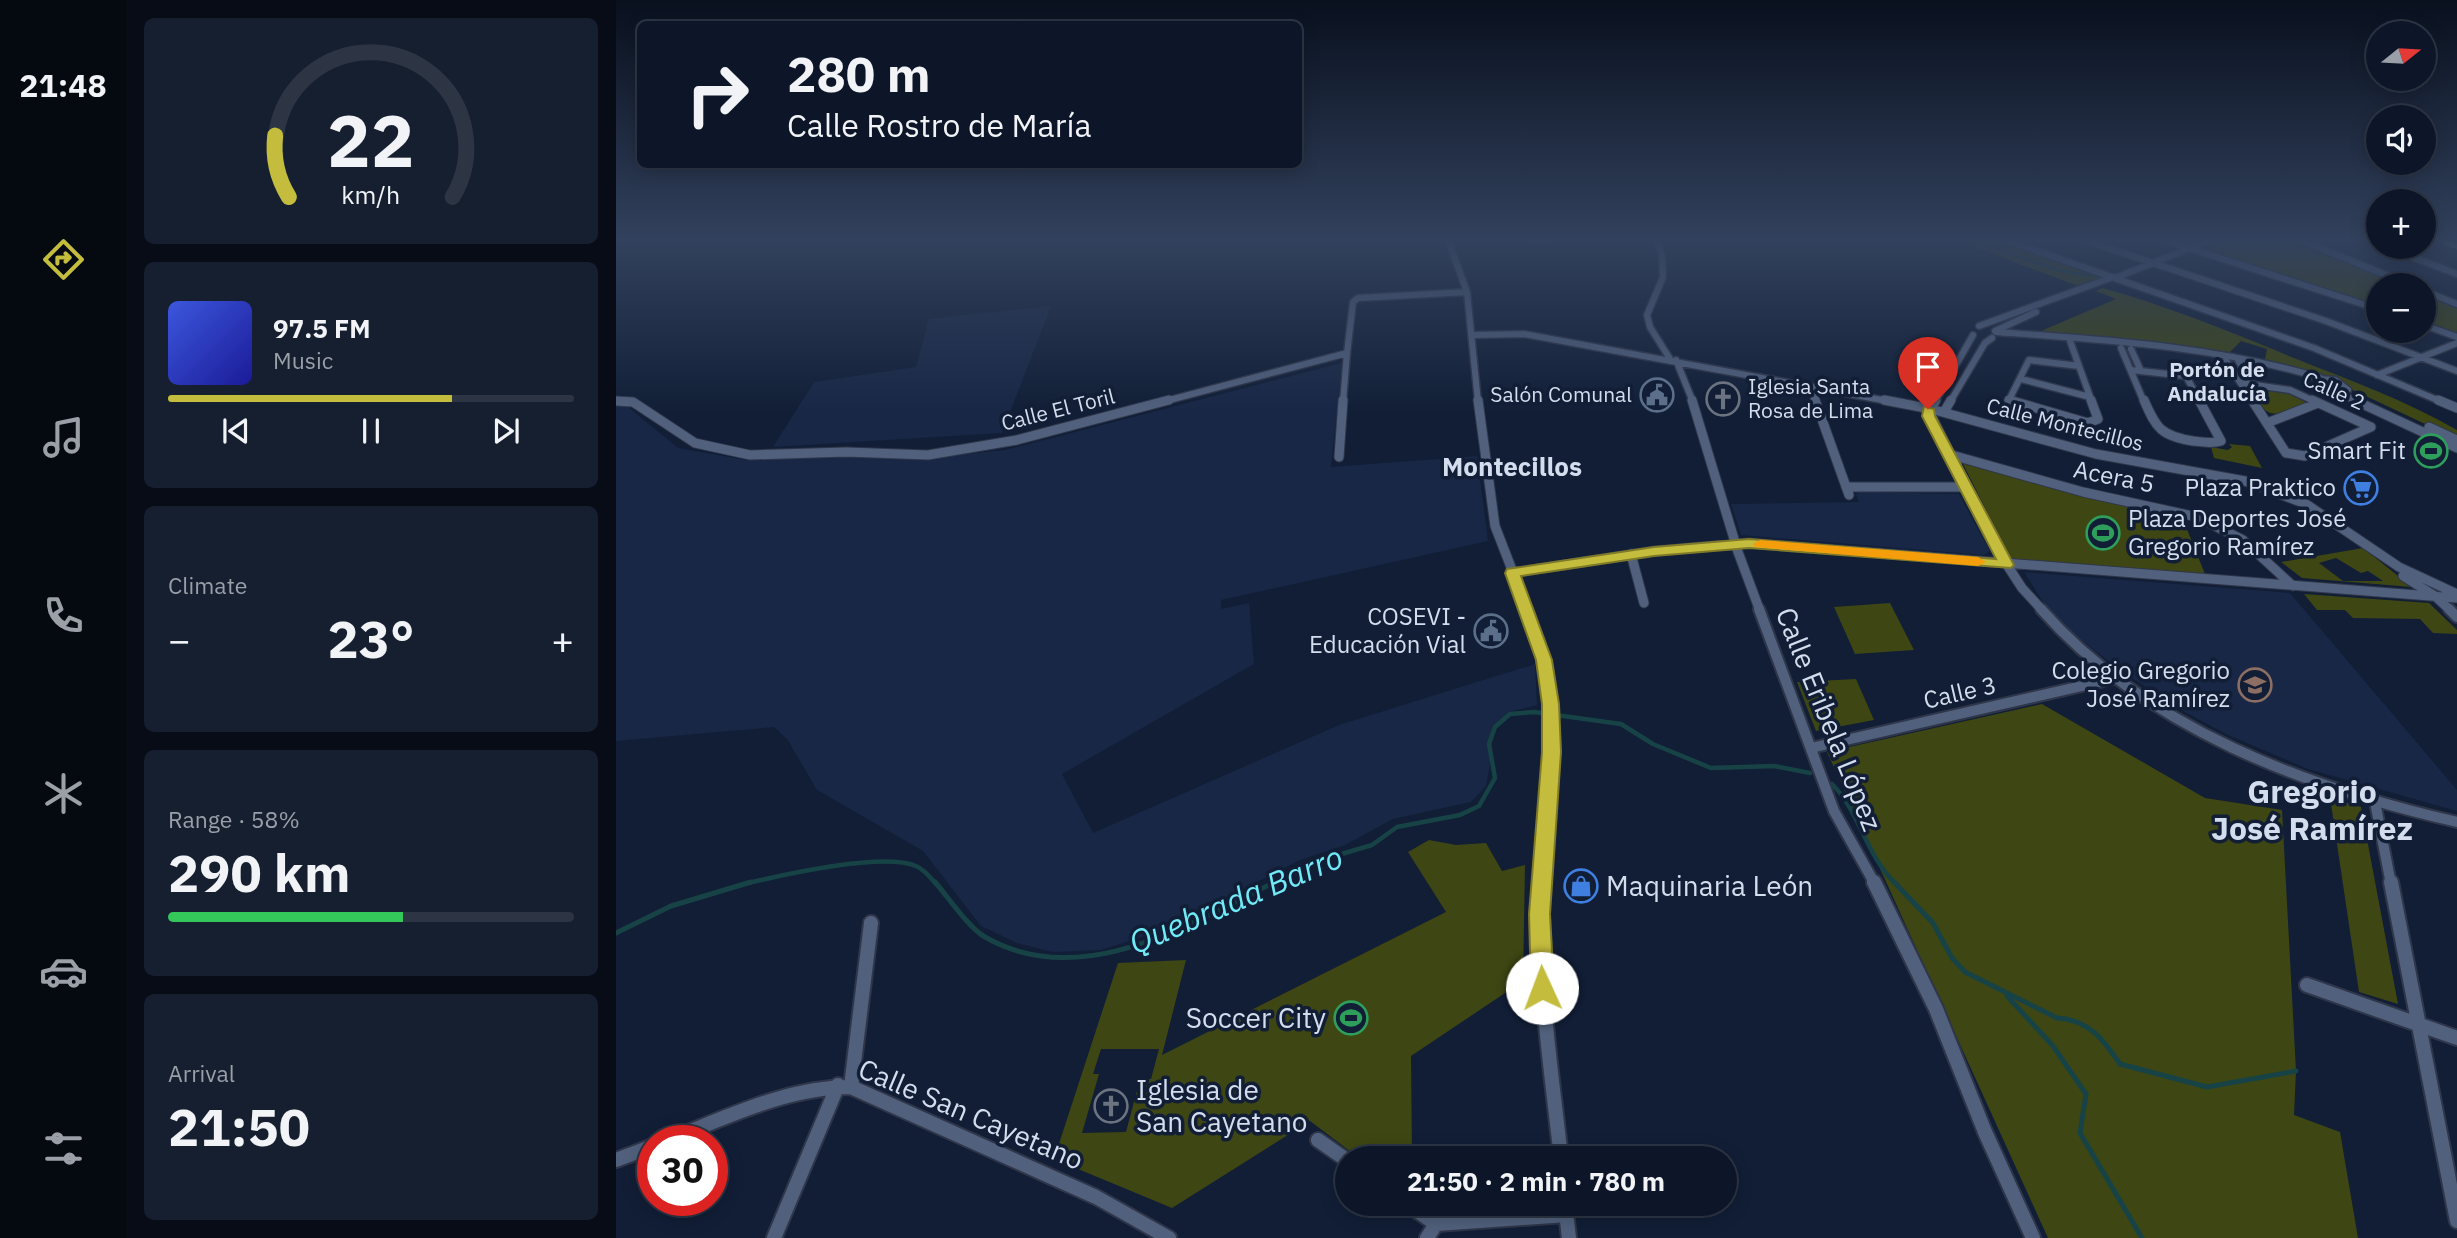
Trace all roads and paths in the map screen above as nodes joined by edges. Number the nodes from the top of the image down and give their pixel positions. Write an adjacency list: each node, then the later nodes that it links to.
1 (1385, 298): 21 (street)
2 (1468, 298): 13 (street)
3 (1655, 298): 24 (street, Calle Eribela López)
4 (2059, 298): 10 (street)
5 (2073, 298): 12 (street)
6 (2171, 298): 30 (street)
7 (2257, 298): 22 (street)
8 (2343, 298): 9 (street)
9 (2366, 305)
10 (1979, 326): 12 (street); 14 (street)
11 (2436, 329): 15 (street)
12 (1995, 334): 14 (street); 16 (street); 41 (street)
13 (1473, 335): 24 (street, Calle Montecillos); 53 (street)
14 (1973, 335): 40 (street)
15 (2457, 337)
16 (2070, 341): 18 (street); 20 (street); 26 (street)
17 (2457, 343): 22 (street)
18 (2121, 348): 19 (street); 27 (street)
19 (2131, 349): 20 (street); 28 (street)
20 (2173, 351): 23 (street); 32 (street)
21 (1347, 354): 37 (street, Calle El Toril); 47 (street)
22 (2421, 357): 29 (street); 30 (street)
23 (2225, 359): 25 (street); 33 (street)
24 (1673, 360): 35 (street, Calle Montecillos); 49 (street, Calle Eribela López)
25 (2238, 360): 32 (street); 34 (street)
26 (2080, 366): 31 (street); 36 (street)
27 (2131, 370): 28 (street); 28 (street)
28 (2141, 371)
29 (2457, 372)
30 (2377, 375): 39 (street)
31 (2021, 379): 36 (street); 36 (street)
32 (2318, 380): 42 (street)
33 (2241, 383): 34 (street, Calle 2); 43 (street)
34 (2252, 384): 38 (street, Calle 2)
35 (1810, 386): 40 (street, Calle Montecillos); 48 (street)
36 (2090, 397)
37 (616, 401)
38 (2318, 403): 43 (street); 43 (street, Calle 2)
39 (2457, 408)
40 (1930, 409): 41 (street, Calle Montecillos); 46 (street)
41 (1944, 412): 51 (street, Calle Montecillos)
42 (2397, 416): 44 (street); 45 (street)
43 (2267, 423)
44 (2457, 440)
45 (2457, 448)
46 (1948, 454): 48 (street); 54 (street, Acera 5)
47 (1339, 457)
48 (1966, 487): 52 (street)
49 (1736, 544): 50 (street); 52 (street); 61 (street, Calle Eribela López)
50 (1631, 554): 53 (street); 58 (street)
51 (2382, 557): 55 (street); 57 (street, Calle Montecillos)
52 (2006, 565): 54 (street); 60 (street)
53 (1512, 573): 71 (street)
54 (2293, 586): 55 (street)
55 (2420, 591): 56 (street)
56 (2435, 596): 57 (street); 59 (street)
57 (2457, 596)
58 (1644, 603)
59 (2457, 617)
60 (2118, 678): 61 (street, Calle 3); 62 (street)
61 (1811, 748): 83 (street, Calle Eribela López)
62 (2375, 802): 63 (street); 66 (street)
63 (2457, 822)
64 (871, 923): 68 (street)
65 (2306, 985): 66 (street)
66 (2418, 1025): 67 (street); 78 (street)
67 (2457, 1038)
68 (845, 1086): 69 (street, Calle San Cayetano); 80 (street); 81 (street, Calle San Cayetano)
69 (707, 1125)
70 (1318, 1140): 73 (street)
71 (1559, 1146)
72 (637, 1152): 74 (street)
73 (1335, 1152)
74 (616, 1160)
75 (1418, 1216): 79 (street)
76 (1523, 1216): 79 (street)
77 (1567, 1216): 82 (street)
78 (2457, 1221)
79 (1431, 1231)
80 (774, 1238)
81 (1169, 1238)
82 (1569, 1238)
83 (2033, 1238)

